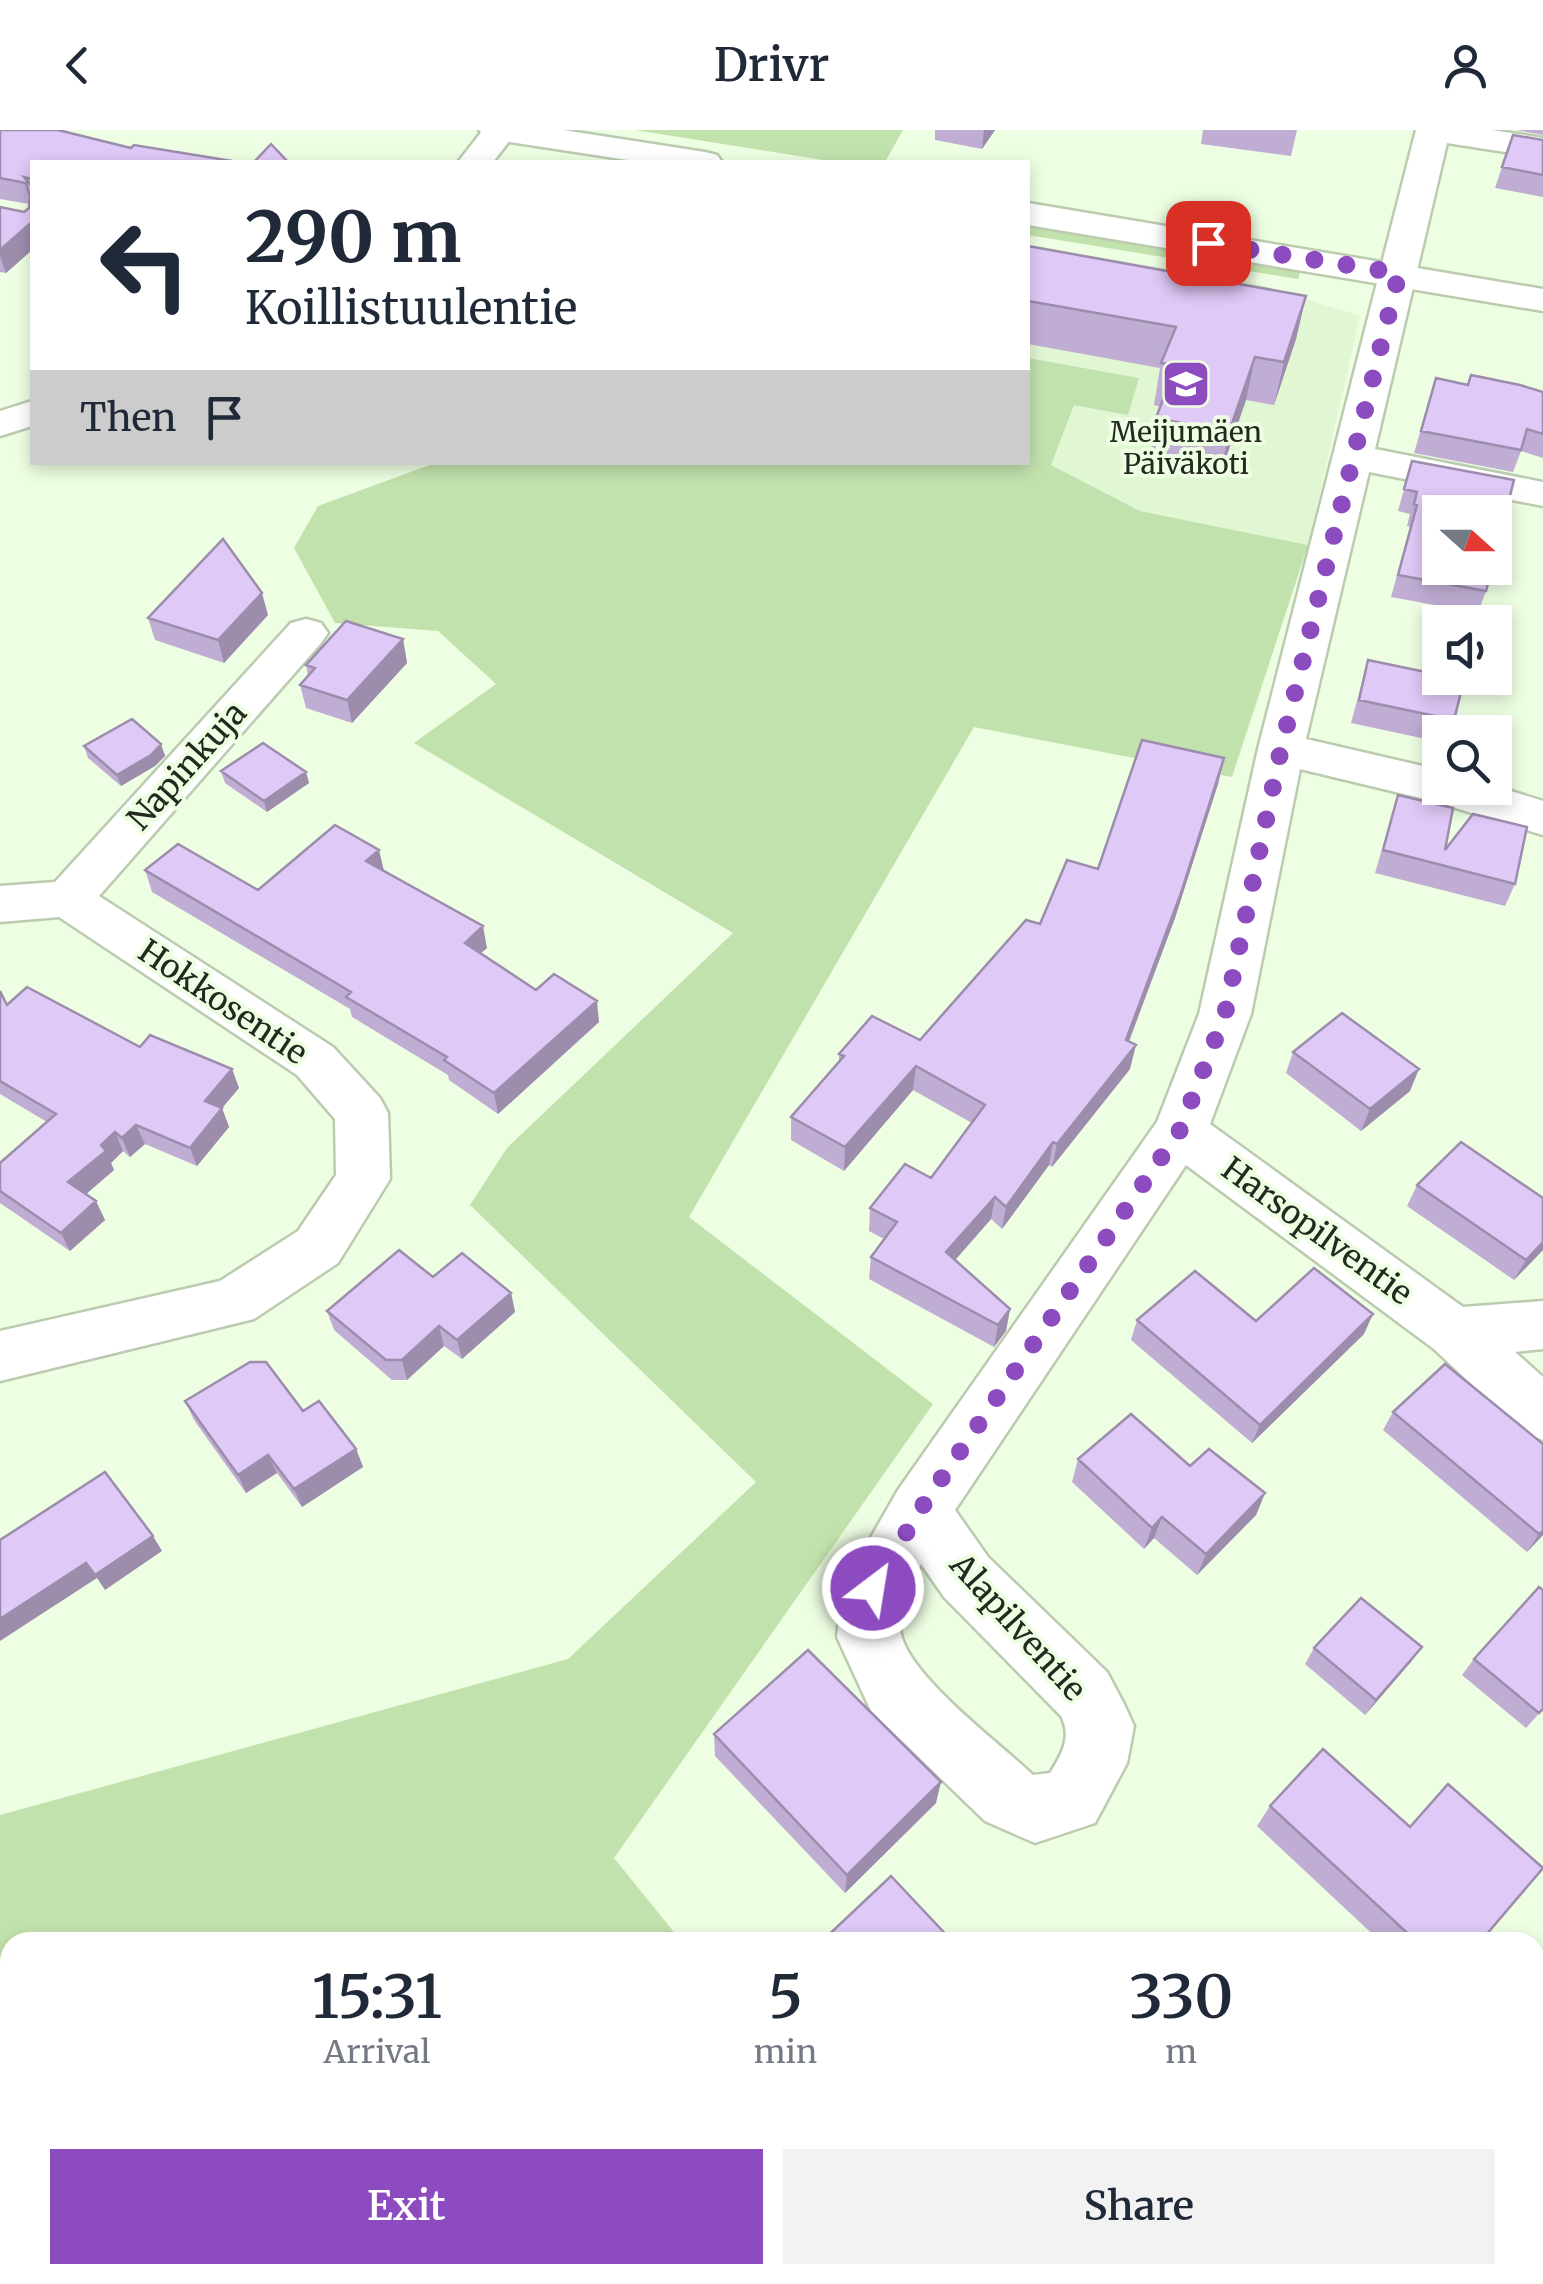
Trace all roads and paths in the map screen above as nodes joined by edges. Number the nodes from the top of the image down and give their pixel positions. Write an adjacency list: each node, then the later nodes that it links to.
1 (498, 130): 4 (street); 5 (street)
2 (1433, 130): 3 (street); 7 (street, Alapilventie)
3 (1543, 148)
4 (476, 160)
5 (692, 160)
6 (1030, 214): 7 (street)
7 (1399, 273): 8 (street); 11 (street, Alapilventie)
8 (1543, 300)
9 (30, 414): 10 (street)
10 (0, 424)
11 (1352, 457): 12 (street); 14 (street, Alapilventie)
12 (1543, 494)
13 (306, 633): 18 (street, Napinkuja)
14 (1281, 749): 15 (street); 20 (street, Alapilventie)
15 (1422, 782)
16 (1501, 805): 17 (street)
17 (1543, 818)
18 (68, 898): 19 (street); 23 (street, Hokkosentie)
19 (0, 904)
20 (1180, 1130): 22 (street, Harsopilventie); 25 (street, Alapilventie)
21 (1543, 1325): 22 (street)
22 (1454, 1332): 24 (street, Harsopilventie)
23 (0, 1356)
24 (1543, 1414)
25 (920, 1510): 25 (street, Alapilventie)

